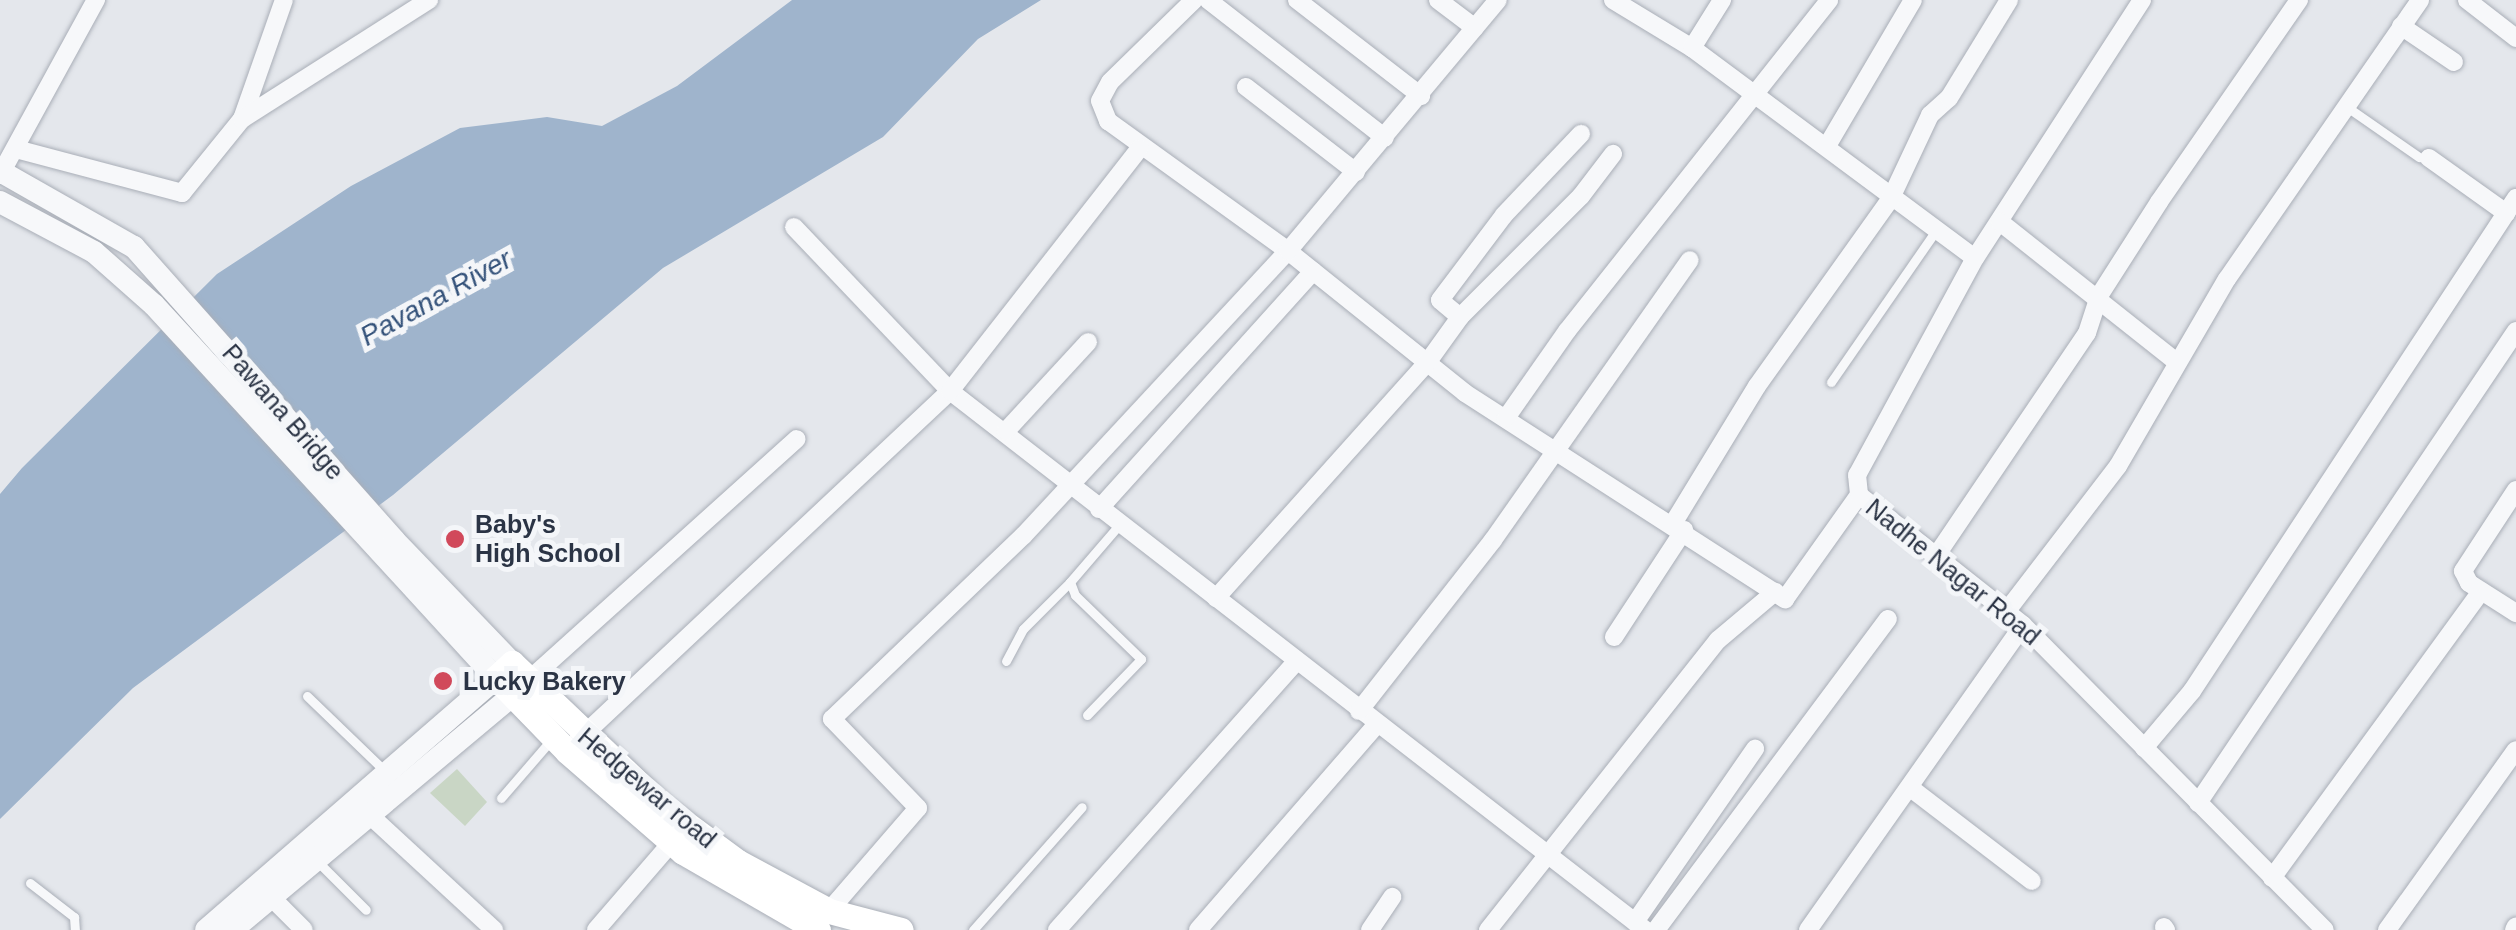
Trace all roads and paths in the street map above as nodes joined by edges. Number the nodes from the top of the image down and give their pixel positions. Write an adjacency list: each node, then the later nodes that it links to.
1 (96, 0): 32 (street)
2 (284, 0): 27 (street)
3 (429, 0): 27 (street)
4 (1194, 0): 31 (street)
5 (1208, 0): 29 (street)
6 (1297, 0): 24 (street)
7 (1438, 0): 19 (street)
8 (1498, 0): 19 (street)
9 (1613, 0): 21 (street)
10 (1722, 0): 21 (street)
11 (1829, 0): 25 (street)
12 (1913, 0): 30 (street)
13 (2009, 0): 37 (street)
14 (2142, 0): 40 (street, Nadhe Nagar Road)
15 (2299, 0): 47 (street)
16 (2420, 0): 18 (street)
17 (2467, 0): 20 (street)
18 (2401, 26): 22 (street); 26 (street)
19 (1475, 28): 24 (street)
20 (2516, 38)
21 (1692, 48): 25 (street)
22 (2454, 62)
23 (1246, 87): 35 (street)
24 (1421, 96): 29 (street)
25 (1758, 96): 30 (street); 55 (street)
26 (2343, 104): 34 (lane); 51 (street)
27 (242, 119): 32 (street)
28 (1580, 134): 48 (street)
29 (1385, 138): 35 (street)
30 (1826, 146): 37 (street)
31 (1140, 148): 43 (street); 54 (street)
32 (16, 149): 36 (street)
33 (1613, 154): 48 (street)
34 (2424, 158): 39 (street)
35 (1356, 172): 43 (street)
36 (1, 173): 65 (street, Pawana Bridge)
37 (1891, 198): 42 (street); 64 (street)
38 (0, 202): 65 (street, Pawana Bridge)
39 (2511, 205): 84 (street)
40 (2000, 222): 44 (street, Nadhe Nagar Road); 47 (street)
41 (794, 227): 54 (street)
42 (1937, 229): 44 (street); 53 (lane)
43 (1288, 251): 46 (street); 59 (street)
44 (1975, 258): 61 (street, Nadhe Nagar Road)
45 (1690, 260): 58 (street)
46 (1314, 271): 52 (street); 62 (street)
47 (2099, 296): 51 (street); 66 (street)
48 (1460, 317): 52 (street)
49 (2516, 330): 90 (street)
50 (1088, 342): 56 (street)
51 (2174, 360): 71 (street)
52 (1427, 362): 55 (street); 70 (street)
53 (1831, 382)
54 (950, 391): 56 (street); 83 (street)
55 (1506, 418): 58 (street)
56 (1006, 432): 59 (street)
57 (797, 439): 78 (street)
58 (1554, 447): 64 (street); 80 (street)
59 (1068, 482): 62 (street); 102 (street)
60 (2516, 490): 68 (street)
61 (1858, 496): 66 (street, Nadhe Nagar Road); 69 (street)
62 (1098, 509): 63 (street)
63 (1119, 525): 67 (lane); 70 (street)
64 (1679, 526): 69 (street); 75 (street)
65 (386, 548): 78 (street, Hedgewar road)
66 (1936, 556): 71 (street, Nadhe Nagar Road)
67 (1070, 582): 76 (lane); 81 (lane)
68 (2481, 591): 72 (street); 96 (street)
69 (1775, 592): 94 (street)
70 (1216, 598): 77 (street)
71 (2006, 612): 74 (street, Nadhe Nagar Road)
72 (2516, 612)
73 (1888, 619): 116 (street)
74 (2023, 625): 84 (street, Nadhe Nagar Road); 88 (street)
75 (1614, 638)
76 (1006, 661)
77 (1296, 662): 80 (street); 112 (street)
78 (512, 679): 83 (main road, Hedgewar road); 87 (street); 92 (street)
79 (307, 696): 87 (lane)
80 (1359, 711): 82 (street)
81 (1087, 715)
82 (1376, 725): 94 (street); 113 (street)
83 (568, 741): 89 (lane); 93 (main road, Hedgewar road)
84 (2144, 748): 90 (street, Nadhe Nagar Road)
85 (1755, 749): 103 (street)
86 (2516, 750): 119 (street)
87 (387, 773): 92 (street)
88 (1912, 789): 97 (street); 117 (street)
89 (501, 798)
90 (2198, 804): 96 (street, Nadhe Nagar Road)
91 (1082, 807): 111 (lane)
92 (362, 808): 95 (street); 99 (street); 108 (street)
93 (679, 834): 102 (main road, Hedgewar road); 109 (street)
94 (1550, 851): 103 (street); 115 (street)
95 (315, 860): 99 (street); 101 (lane)
96 (2272, 878): 118 (street, Nadhe Nagar Road)
97 (2032, 881)
98 (30, 883): 104 (lane)
99 (263, 889): 105 (street); 106 (street); 107 (street)
100 (1392, 897): 114 (street)
101 (366, 910)
102 (824, 920): 110 (main road, Hedgewar road)
103 (1640, 926)
104 (75, 930)
105 (206, 930)
106 (232, 930)
107 (304, 930)
108 (494, 930)
109 (596, 930)
110 (901, 930)
111 (972, 930)
112 (1057, 930)
113 (1198, 930)
114 (1370, 930)
115 (1488, 930)
116 (1656, 930)
117 (1808, 930)
118 (2324, 930)
119 (2387, 930)

